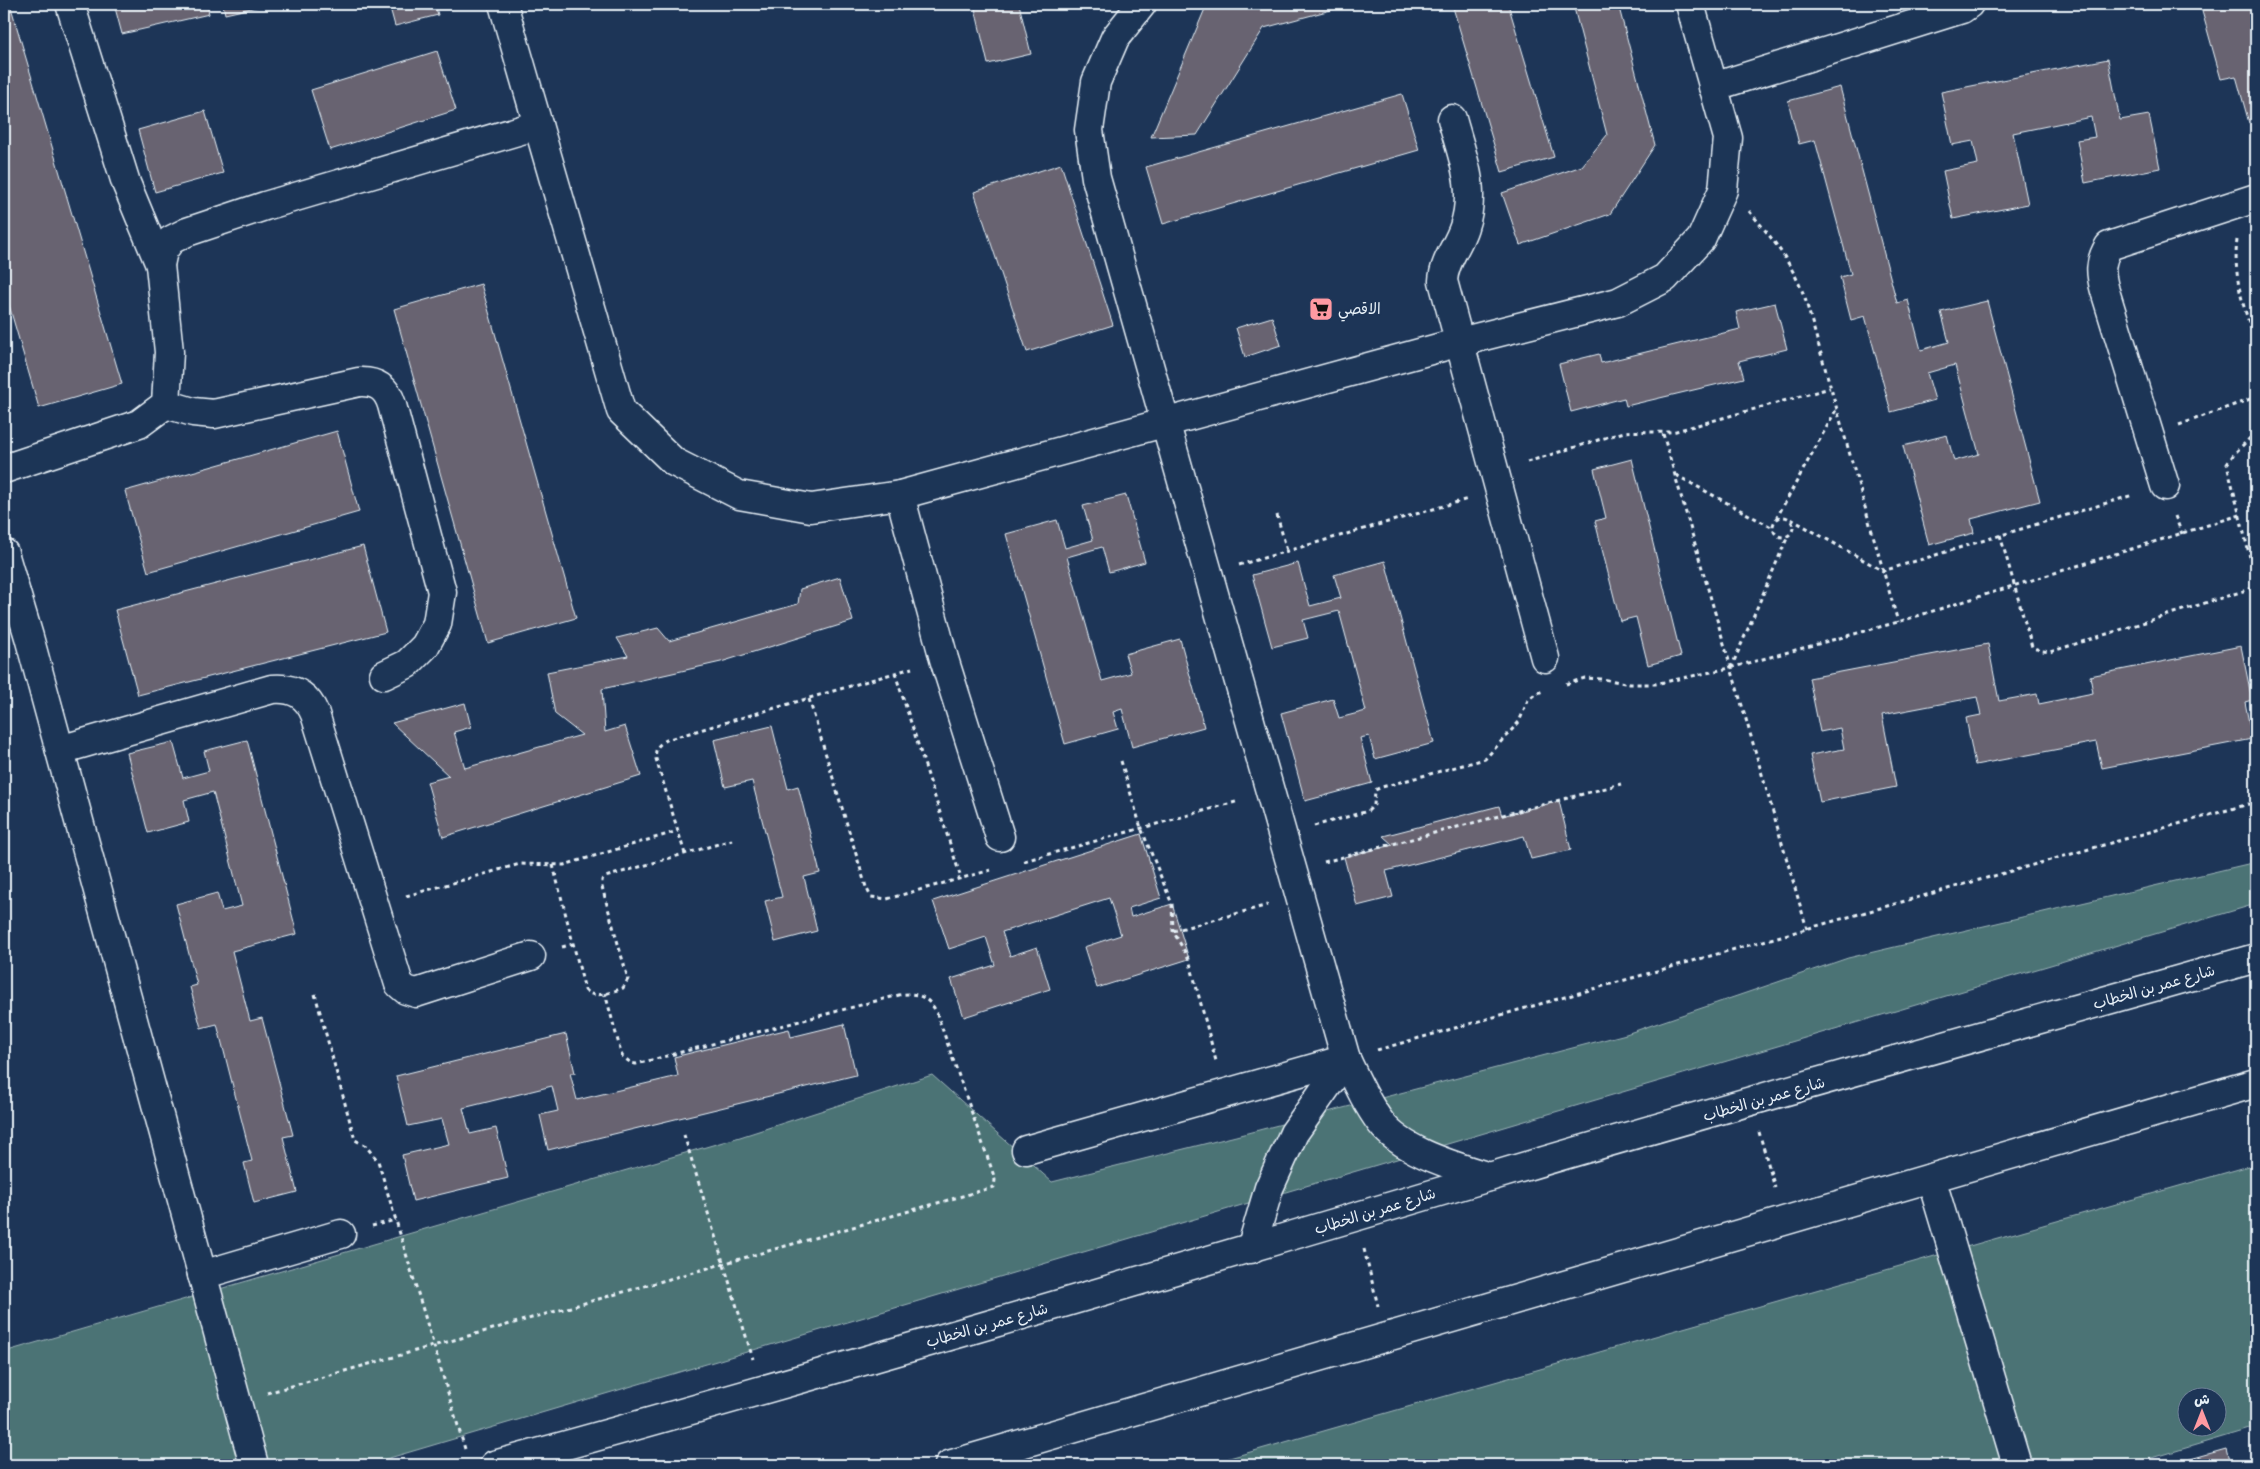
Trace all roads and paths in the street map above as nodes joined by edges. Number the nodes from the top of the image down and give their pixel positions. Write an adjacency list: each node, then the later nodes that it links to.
1 (70, 4): 11 (street)
2 (503, 4): 8 (street)
3 (1142, 4): 18 (street)
4 (1690, 4): 6 (street)
5 (1969, 4): 6 (street)
6 (1713, 87): 9 (street)
7 (1452, 119): 13 (street)
8 (538, 125): 11 (street); 26 (street)
9 (1723, 190): 13 (street); 14 (path)
10 (2249, 201): 12 (path); 21 (street)
11 (160, 265): 16 (street)
12 (2256, 341)
13 (1460, 342): 18 (street); 24 (street)
14 (1830, 388): 17 (path); 20 (path)
15 (2256, 397): 21 (path)
16 (166, 404): 22 (street); 46 (street)
17 (1837, 410): 29 (path); 36 (path)
18 (1164, 424): 26 (street); 37 (street)
19 (2256, 432): 28 (path)
20 (1663, 434): 23 (path); 24 (path)
21 (2149, 436): 25 (street)
22 (4, 469)
23 (1676, 475): 31 (path); 44 (path)
24 (1497, 481): 34 (path); 42 (street)
25 (2165, 486): 32 (path)
26 (900, 495): 43 (street)
27 (1277, 515): 34 (path)
28 (2240, 515): 38 (path); 39 (path)
29 (1776, 519): 30 (path); 31 (path)
30 (1791, 519): 33 (path); 36 (path)
31 (1773, 528): 33 (path)
32 (2000, 535): 36 (path); 39 (path)
33 (1788, 536): 44 (path)
34 (1287, 551): 37 (path)
35 (4, 553): 49 (street)
36 (1883, 571): 41 (path)
37 (1207, 574): 54 (street)
38 (2256, 582)
39 (2015, 586): 40 (path); 41 (path)
40 (2256, 587)
41 (1898, 622): 44 (path)
42 (1545, 658)
43 (944, 659): 45 (path); 55 (street)
44 (1730, 668): 47 (path); 63 (path)
45 (895, 673): 53 (path); 60 (path)
46 (384, 675)
47 (1561, 686)
48 (1547, 690): 54 (path)
49 (60, 750): 62 (street); 82 (street)
50 (1121, 760): 64 (path)
51 (1621, 784): 59 (path)
52 (2256, 802): 63 (path)
53 (678, 831): 57 (path); 58 (path)
54 (1282, 834): 59 (street)
55 (1000, 837)
56 (732, 840): 57 (path)
57 (685, 854): 67 (path)
58 (554, 865): 62 (path); 67 (path)
59 (1292, 871): 61 (street)
60 (961, 878)
61 (1300, 896): 64 (path); 69 (street)
62 (374, 905): 65 (street)
63 (1807, 930): 69 (path)
64 (1173, 931): 71 (path)
65 (531, 956)
66 (2256, 958): 72 (street, شارع عمر بن الخطاب)
67 (605, 993): 81 (path)
68 (315, 994): 84 (path)
69 (1346, 1059): 71 (street); 75 (street); 80 (street)
70 (2256, 1084): 76 (street)
71 (1224, 1094): 74 (street)
72 (1750, 1103): 75 (street, شارع عمر بن الخطاب); 78 (path)
73 (684, 1135): 81 (path)
74 (1026, 1150)
75 (1489, 1177): 77 (street, شارع عمر بن الخطاب)
76 (1931, 1178): 78 (street); 91 (street)
77 (1356, 1217): 80 (street, شارع عمر بن الخطاب); 83 (path)
78 (1785, 1221): 83 (street)
79 (341, 1234): 82 (street)
80 (1251, 1249): 85 (street, شارع عمر بن الخطاب)
81 (722, 1264): 84 (path); 85 (path)
82 (202, 1275): 86 (street)
83 (1386, 1338): 90 (street)
84 (434, 1345): 86 (path); 87 (path)
85 (763, 1390): 89 (street, شارع عمر بن الخطاب)
86 (236, 1402): 88 (street)
87 (467, 1456)
88 (254, 1465)
89 (494, 1465)
90 (949, 1465)
91 (2017, 1465)

